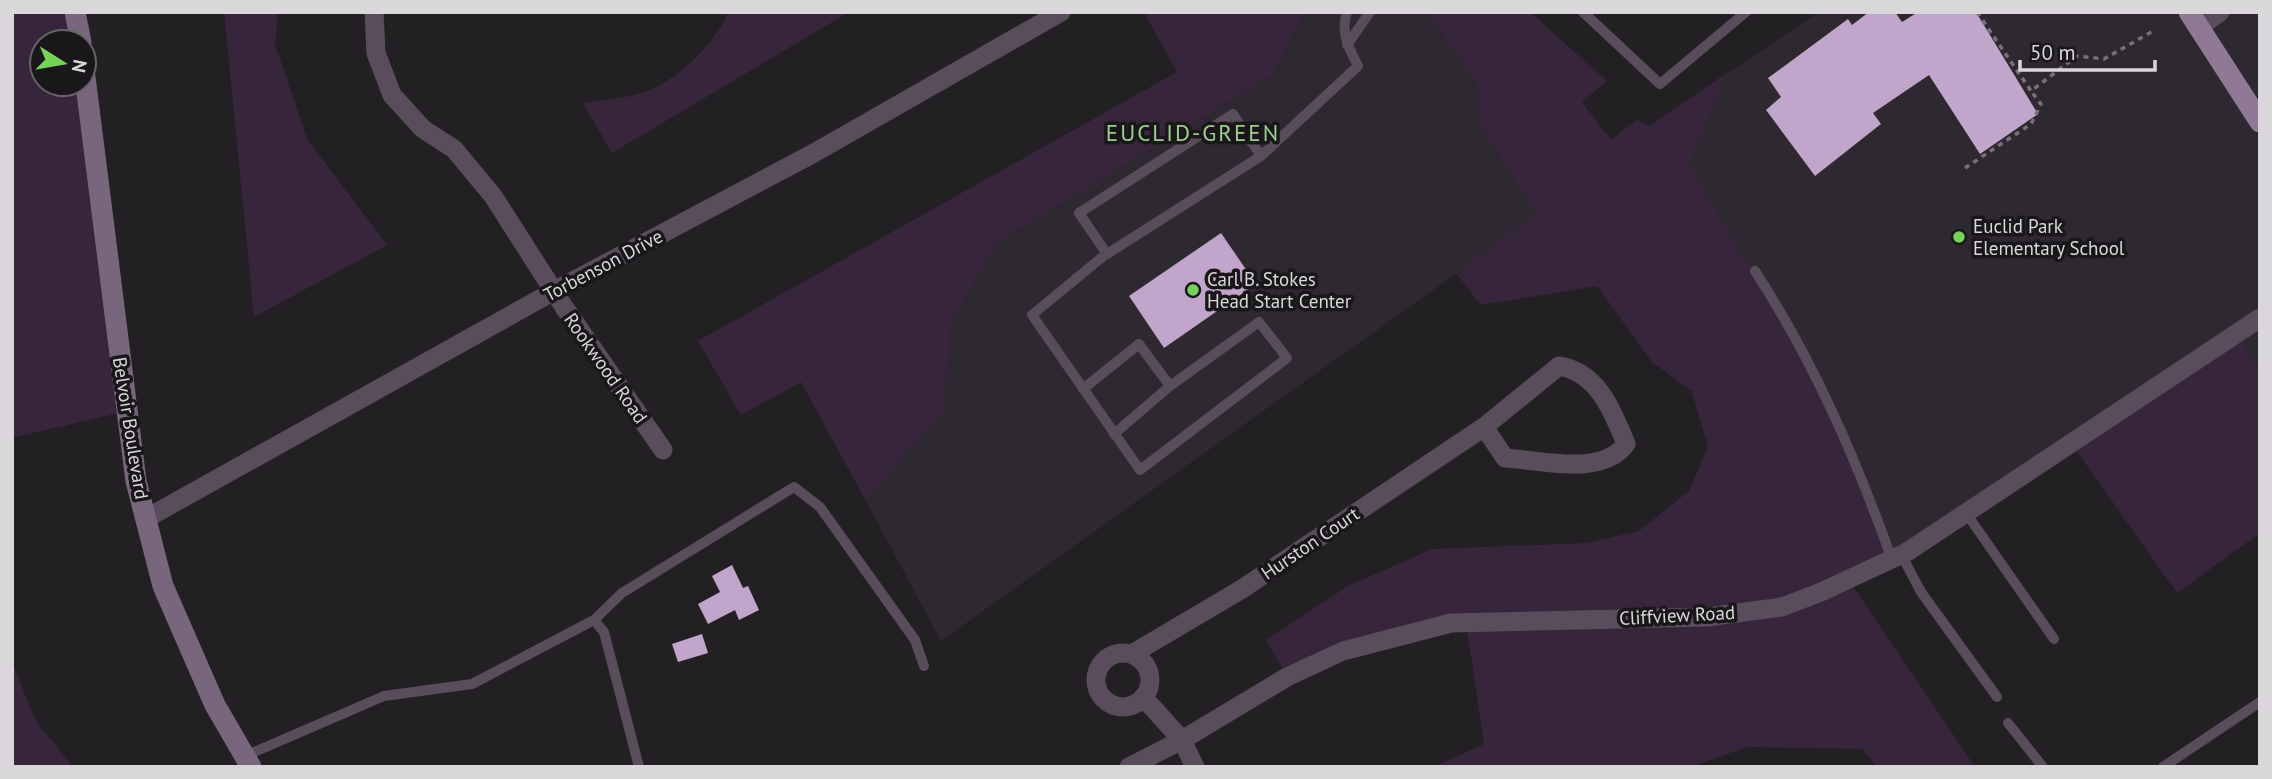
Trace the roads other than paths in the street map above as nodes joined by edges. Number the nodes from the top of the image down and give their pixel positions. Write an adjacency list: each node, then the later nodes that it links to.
1 (374, 12): 15 (street, Rookwood Road)
2 (1061, 12): 15 (street, Torbenson Drive)
3 (1347, 12): 9 (lane)
4 (1370, 12): 9 (lane)
5 (1583, 12): 6 (lane)
6 (1746, 12)
7 (2220, 12): 8 (street)
8 (2194, 20): 11 (main road)
9 (1347, 46): 12 (lane)
10 (88, 98): 23 (street, Belvoir Boulevard)
11 (2260, 122)
12 (1261, 156): 13 (lane); 13 (lane)
13 (1106, 254): 18 (lane)
14 (1755, 271): 24 (lane)
15 (554, 291): 21 (street, Rookwood Road); 23 (street, Torbenson Drive)
16 (2260, 318): 22 (street, Cliffview Road)
17 (1170, 386): 18 (lane); 20 (lane); 20 (lane)
18 (1083, 388): 20 (lane)
19 (1484, 427): 19 (street, Hurston Court); 27 (street, Hurston Court)
20 (1114, 434)
21 (663, 450)
22 (1966, 513): 24 (street, Cliffview Road); 26 (lane)
23 (146, 518): 34 (street, Belvoir Boulevard)
24 (1896, 555): 30 (lane); 33 (street, Cliffview Road)
25 (594, 621): 28 (lane); 34 (lane); 35 (lane)
26 (2054, 639)
27 (1132, 654): 29 (street); 29 (street, Hurston Court)
28 (924, 666)
29 (1143, 697): 33 (street)
30 (1997, 697)
31 (2260, 702): 39 (lane)
32 (2008, 723): 38 (lane)
33 (1182, 740): 36 (street, Cliffview Road); 37 (street)
34 (248, 762)
35 (639, 767)
36 (1129, 767)
37 (1195, 767)
38 (2043, 767)
39 (2163, 767)

